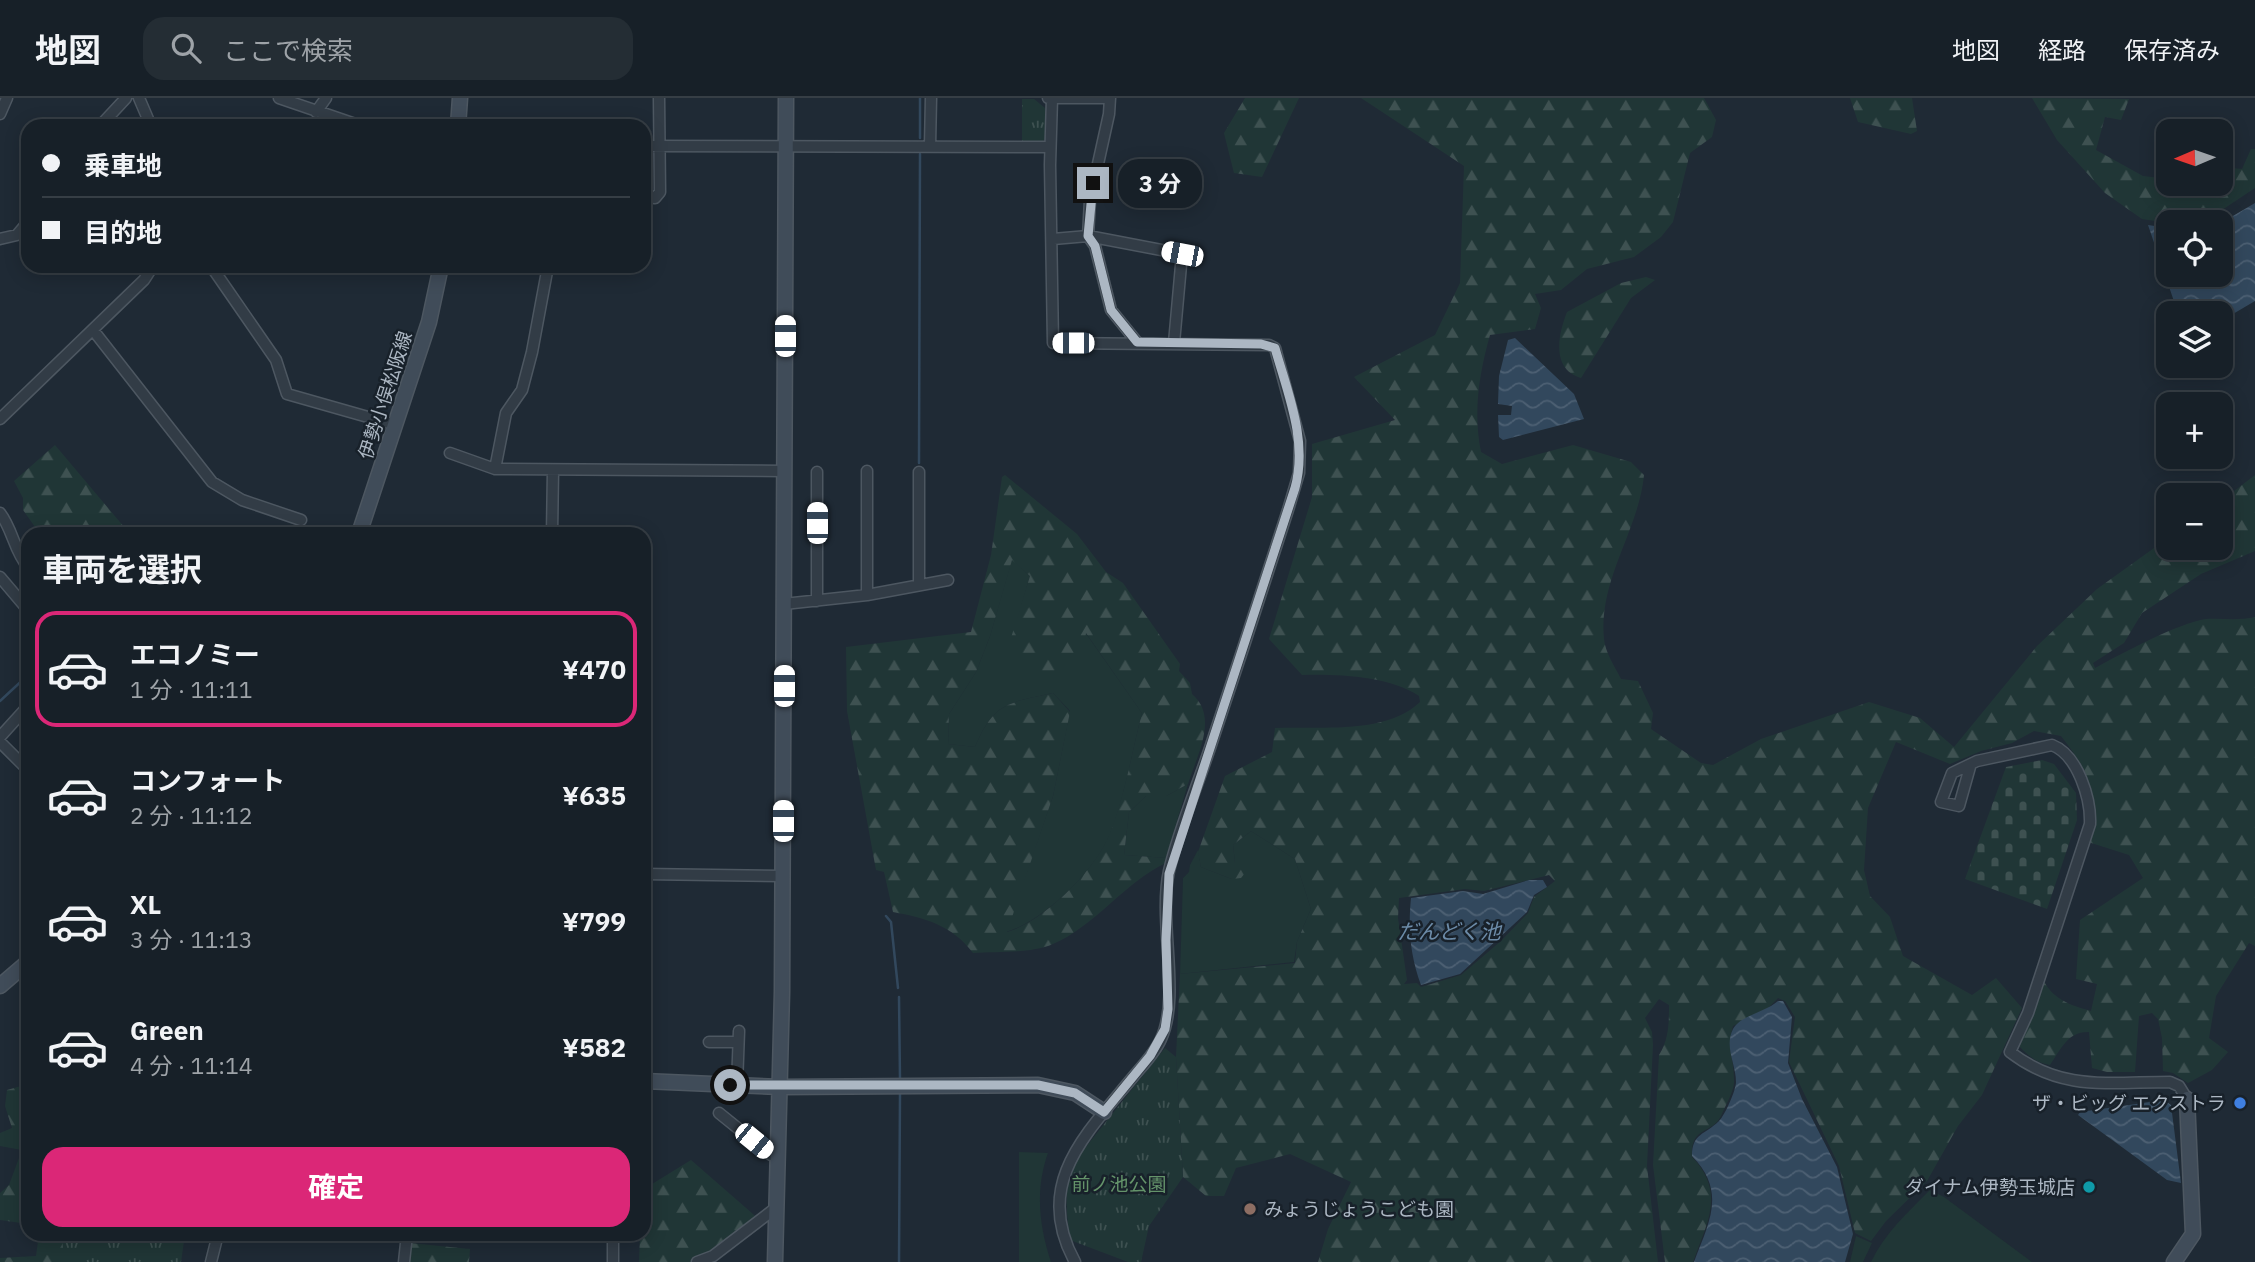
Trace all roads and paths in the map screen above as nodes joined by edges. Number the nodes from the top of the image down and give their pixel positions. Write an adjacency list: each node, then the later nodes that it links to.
1 (7, 98): 13 (street)
2 (126, 98): 14 (street)
3 (139, 98): 15 (street)
4 (279, 98): 12 (street)
5 (326, 98): 12 (street)
6 (460, 98): 17 (street)
7 (659, 98): 19 (street)
8 (786, 98): 21 (street)
9 (931, 98): 20 (street)
10 (1051, 98): 11 (street); 22 (street)
11 (1107, 98): 25 (street)
12 (316, 112): 16 (street)
13 (0, 114)
14 (106, 119)
15 (147, 119)
16 (338, 119)
17 (458, 119)
18 (651, 146): 19 (street)
19 (660, 146): 21 (street); 23 (street)
20 (930, 146): 21 (street); 22 (street)
21 (786, 147): 40 (street)
22 (1050, 147): 27 (street)
23 (651, 198)
24 (21, 230): 26 (street)
25 (1088, 236): 27 (street); 33 (street); 34 (street)
26 (0, 239)
27 (1053, 239): 33 (street)
28 (148, 273): 32 (street)
29 (216, 273): 36 (street)
30 (440, 273): 36 (street, 伊勢小俣松阪線)
31 (547, 273): 38 (street)
32 (93, 330): 35 (street); 45 (street)
33 (1137, 342): 34 (street)
34 (1174, 344): 71 (street)
35 (0, 419)
36 (396, 425): 46 (street, 伊勢小俣松阪線)
37 (450, 453): 38 (street)
38 (495, 469): 39 (street)
39 (553, 470): 40 (street); 47 (street)
40 (785, 471): 57 (street)
41 (867, 471): 53 (street)
42 (817, 472): 55 (street)
43 (919, 472): 51 (street)
44 (0, 513): 48 (street)
45 (301, 520)
46 (361, 527)
47 (552, 527)
48 (21, 559)
49 (0, 577): 52 (street)
50 (948, 580): 51 (street)
51 (919, 585): 53 (street)
52 (10, 590): 54 (street); 56 (street)
53 (867, 595): 55 (street)
54 (0, 599)
55 (817, 601): 57 (street)
56 (21, 602)
57 (784, 604): 63 (street)
58 (21, 714): 59 (street)
59 (0, 739): 60 (street)
60 (21, 762)
61 (1970, 767): 70 (street)
62 (651, 874): 63 (street)
63 (783, 876): 69 (street)
64 (21, 968): 65 (street)
65 (0, 986)
66 (709, 1042): 68 (street)
67 (651, 1081): 68 (street)
68 (737, 1086): 69 (street)
69 (781, 1087): 71 (street); 73 (street)
70 (2187, 1099): 84 (street)
71 (1104, 1112): 83 (street)
72 (719, 1114): 73 (street)
73 (779, 1157): 74 (street)
74 (777, 1207): 81 (street); 82 (street)
75 (216, 1241): 78 (street)
76 (406, 1241): 79 (street)
77 (612, 1241): 80 (street)
78 (211, 1262)
79 (404, 1262)
80 (613, 1262)
81 (697, 1262)
82 (775, 1262)
83 (1075, 1262)
84 (2174, 1262)

